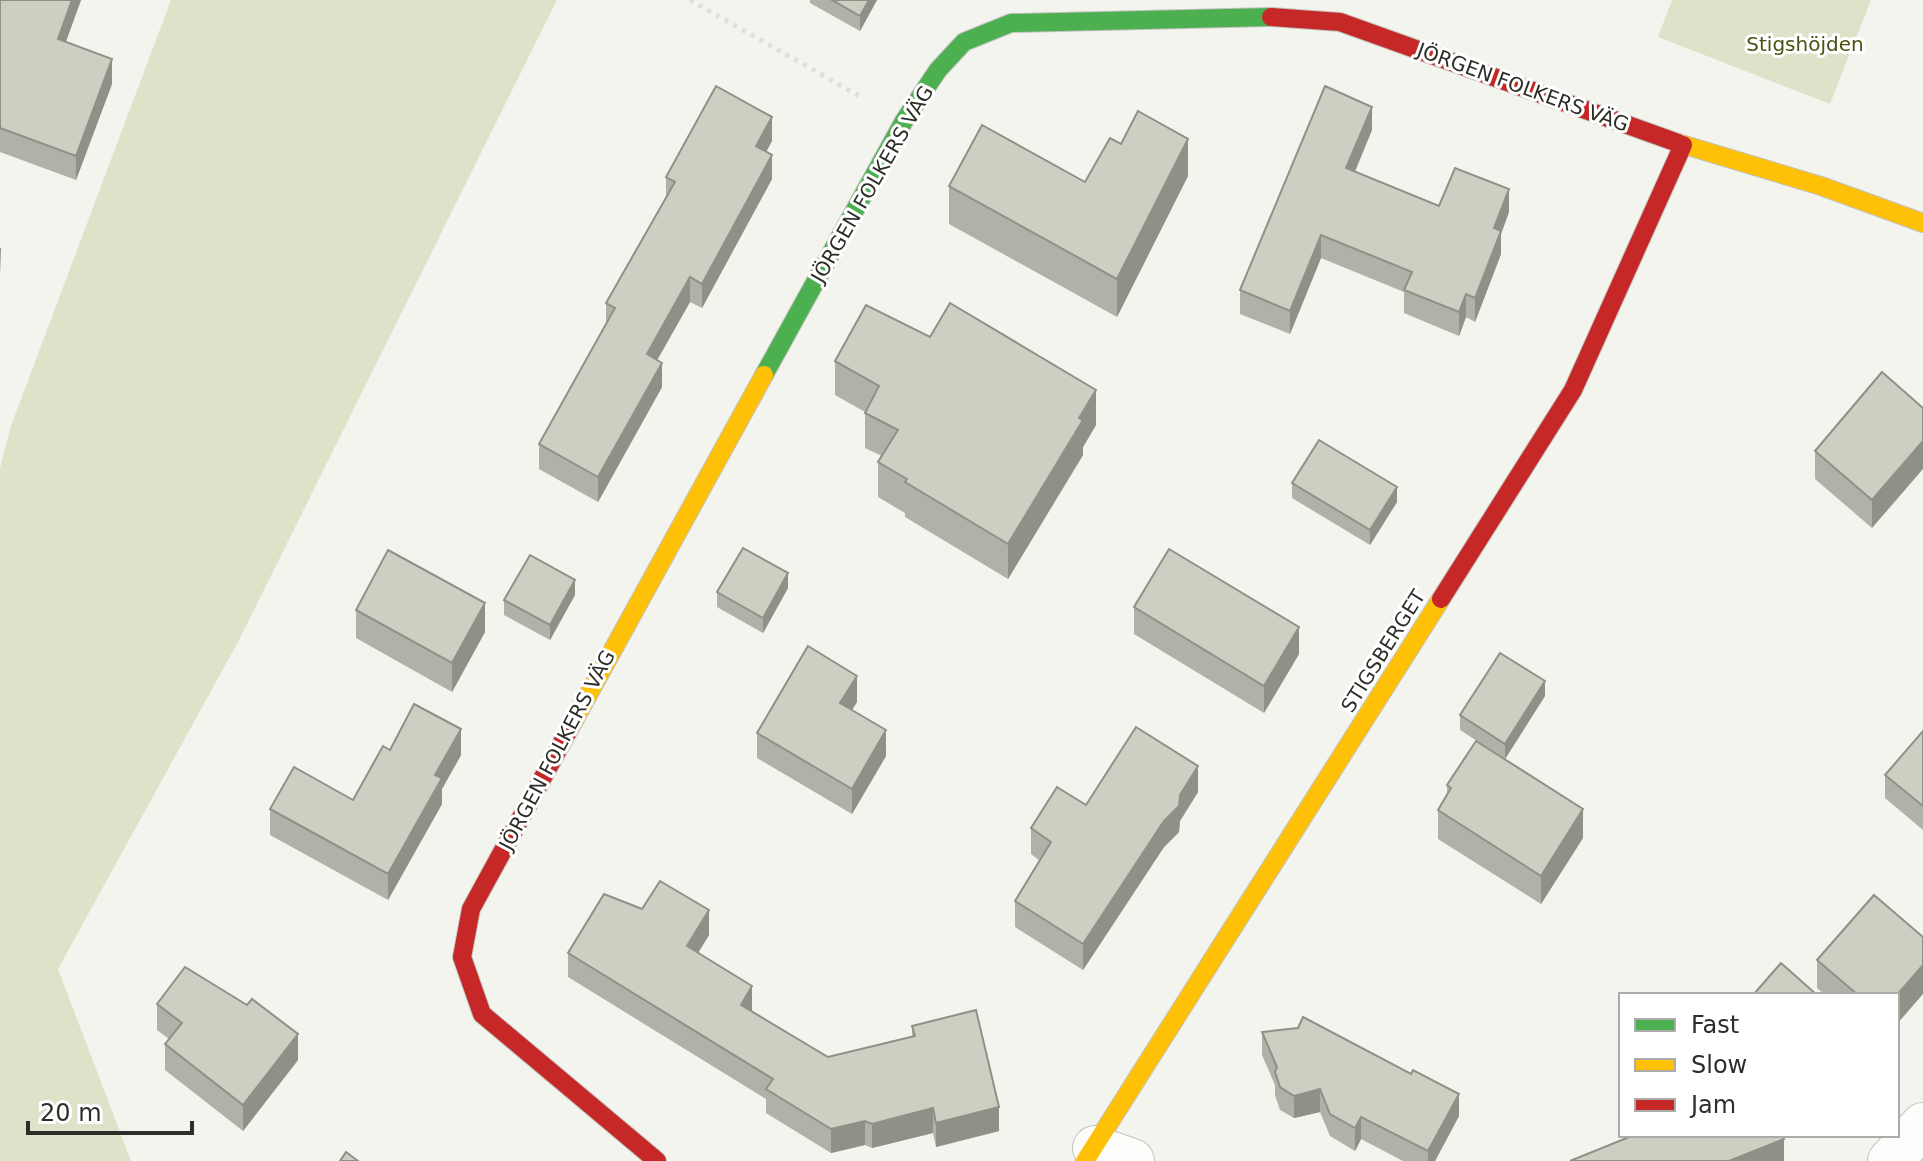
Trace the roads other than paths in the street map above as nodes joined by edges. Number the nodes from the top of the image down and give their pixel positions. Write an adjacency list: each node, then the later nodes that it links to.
1 (1683, 145): 2 (street, JÖRGEN FOLKERS VÄG); 4 (street, STIGSBERGET); 5 (street, JÖRGEN FOLKERS VÄG)
2 (1923, 223)
3 (1923, 1125): 6 (street)
4 (1104, 1157)
5 (657, 1161)
6 (1890, 1161)

